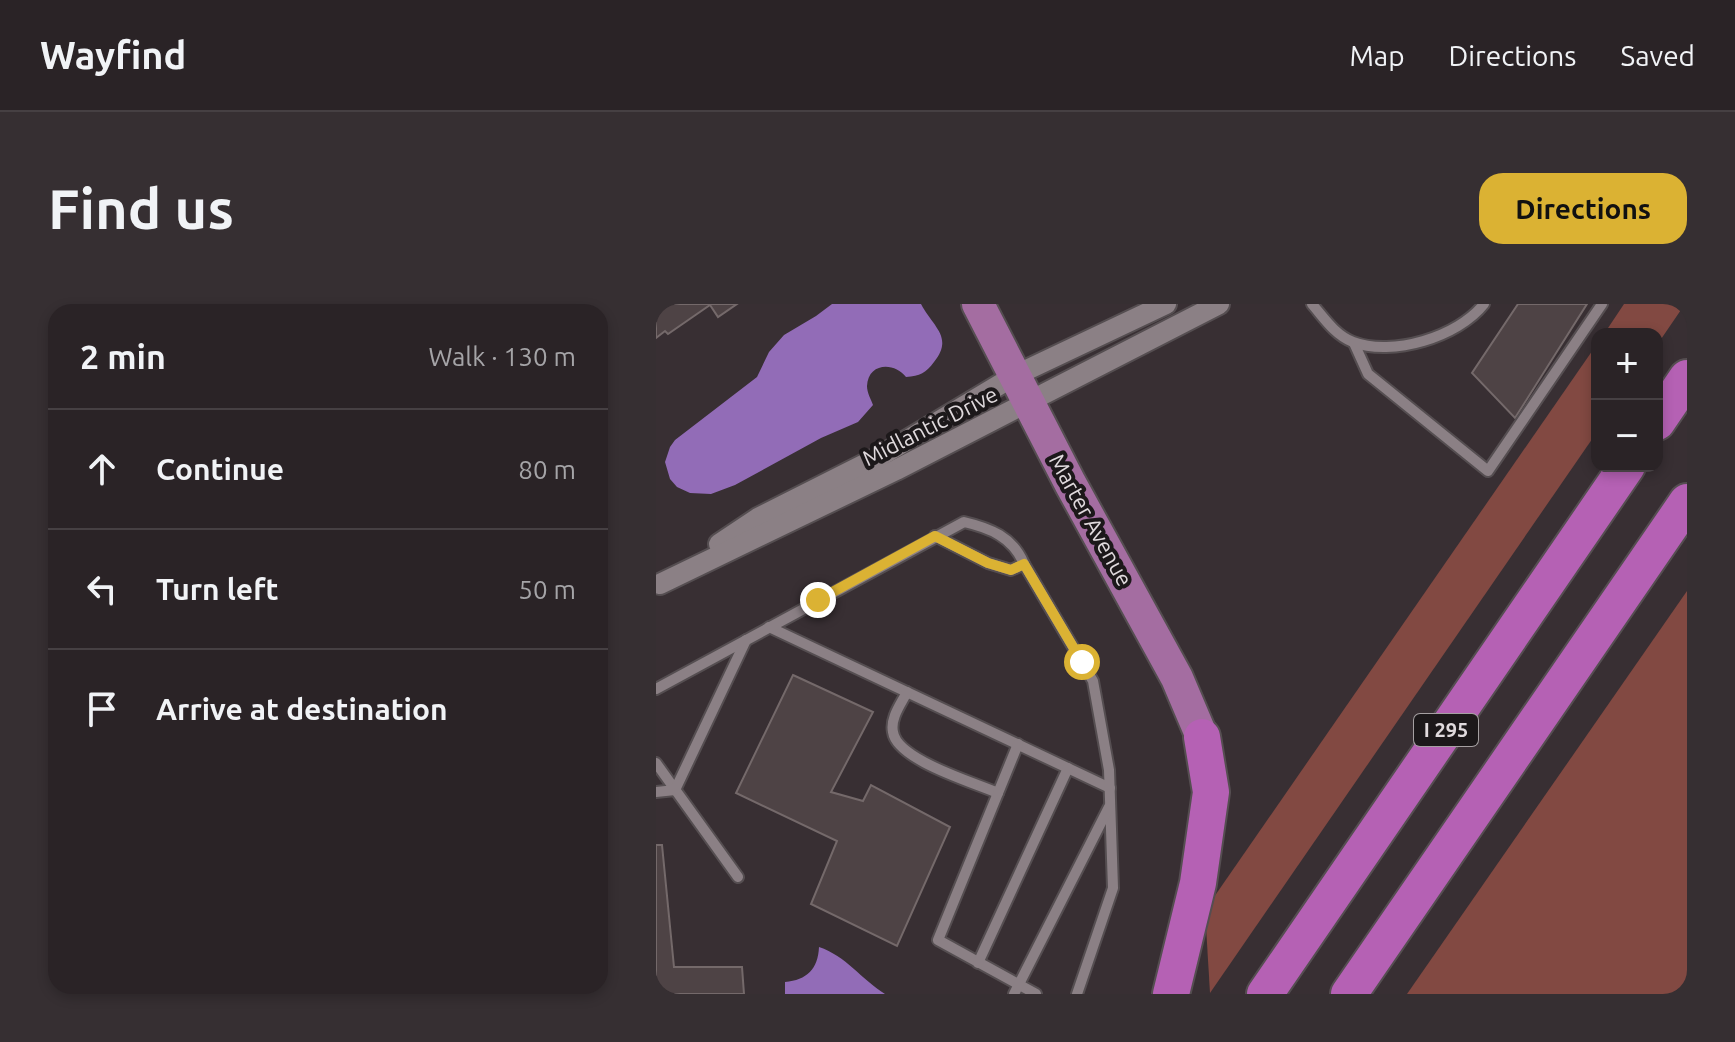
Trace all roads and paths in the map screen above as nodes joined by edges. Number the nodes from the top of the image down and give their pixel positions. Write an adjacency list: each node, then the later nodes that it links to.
1 (978, 304): 9 (main road, Marter Avenue)
2 (1166, 304): 9 (street, Midlantic Drive)
3 (1219, 304): 9 (street, Midlantic Drive)
4 (1312, 304): 7 (lane)
5 (1602, 304): 7 (lane)
6 (1481, 305): 7 (lane)
7 (1354, 343)
8 (1687, 378): 10 (highway)
9 (1021, 390): 15 (street, Midlantic Drive); 15 (street, Midlantic Drive); 20 (main road, Marter Avenue)
10 (1663, 413)
11 (1623, 472): 35 (highway, I 295)
12 (1687, 502): 36 (highway)
13 (935, 536): 14 (lane); 14 (lane); 16 (lane)
14 (1024, 564): 24 (lane)
15 (658, 585)
16 (769, 627): 17 (lane); 19 (lane)
17 (746, 640): 18 (lane); 25 (lane)
18 (656, 689)
19 (907, 692): 21 (lane); 27 (lane)
20 (1202, 737): 34 (highway)
21 (1018, 744): 23 (lane); 27 (lane)
22 (656, 763): 25 (lane)
23 (1068, 768): 24 (lane); 30 (lane)
24 (1110, 788): 28 (lane)
25 (675, 790): 26 (lane); 29 (lane)
26 (656, 792)
27 (998, 793): 30 (lane)
28 (1110, 806): 31 (lane); 33 (lane)
29 (738, 877)
30 (978, 963): 31 (lane)
31 (1017, 989): 32 (lane)
32 (1036, 994)
33 (1077, 994)
34 (1171, 994)
35 (1265, 994)
36 (1349, 994)

